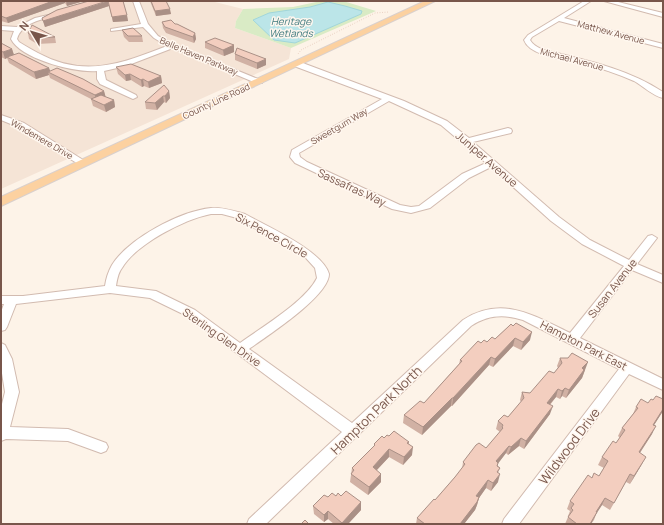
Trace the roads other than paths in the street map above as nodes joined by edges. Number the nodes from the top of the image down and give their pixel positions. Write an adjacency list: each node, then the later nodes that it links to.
1 (136, 1): 8 (street, Belle Haven Parkway)
2 (431, 1): 14 (main road, County Line Road)
3 (588, 1): 7 (street, Michael Avenue)
4 (607, 1): 6 (street)
5 (61, 12): 10 (street)
6 (663, 15)
7 (559, 19): 13 (street, Matthew Avenue); 17 (street, Michael Avenue)
8 (145, 25): 11 (street); 12 (street, Belle Haven Parkway)
9 (1, 28): 10 (street)
10 (18, 29): 15 (street)
11 (113, 30)
12 (173, 46): 15 (street); 16 (street, Belle Haven Parkway)
13 (663, 46)
14 (297, 64): 16 (main road, County Line Road); 19 (street, Juniper Avenue)
15 (100, 69): 18 (street)
16 (260, 81): 24 (main road, County Line Road)
17 (663, 96)
18 (133, 97)
19 (387, 99): 22 (street, Juniper Avenue); 23 (street, Sweetgum Way)
20 (1, 117): 24 (street, Windemere Drive)
21 (508, 131): 22 (street)
22 (467, 141): 25 (street, Juniper Avenue)
23 (294, 157): 25 (street, Sassafras Way)
24 (83, 164): 26 (main road, County Line Road)
25 (493, 164): 28 (street, Juniper Avenue)
26 (1, 202)
27 (652, 238): 28 (street, Susan Avenue)
28 (630, 265): 29 (street, Juniper Avenue); 34 (street, Susan Avenue)
29 (663, 279)
30 (110, 289): 31 (street, Sterling Glen Drive); 36 (street, Sterling Glen Drive); 36 (street, Six Pence Circle)
31 (6, 301): 33 (street)
32 (504, 311): 34 (street, Hampton Park East); 39 (street, Hampton Park North)
33 (1, 327)
34 (572, 339): 37 (street, Hampton Park East)
35 (1, 348): 40 (street)
36 (241, 349): 39 (street, Sterling Glen Drive)
37 (627, 367): 38 (street, Hampton Park East); 43 (street, Wildwood Drive)
38 (663, 385)
39 (354, 432): 42 (street, Hampton Park North)
40 (2, 434): 41 (street)
41 (101, 447)
42 (255, 524)
43 (510, 524)

